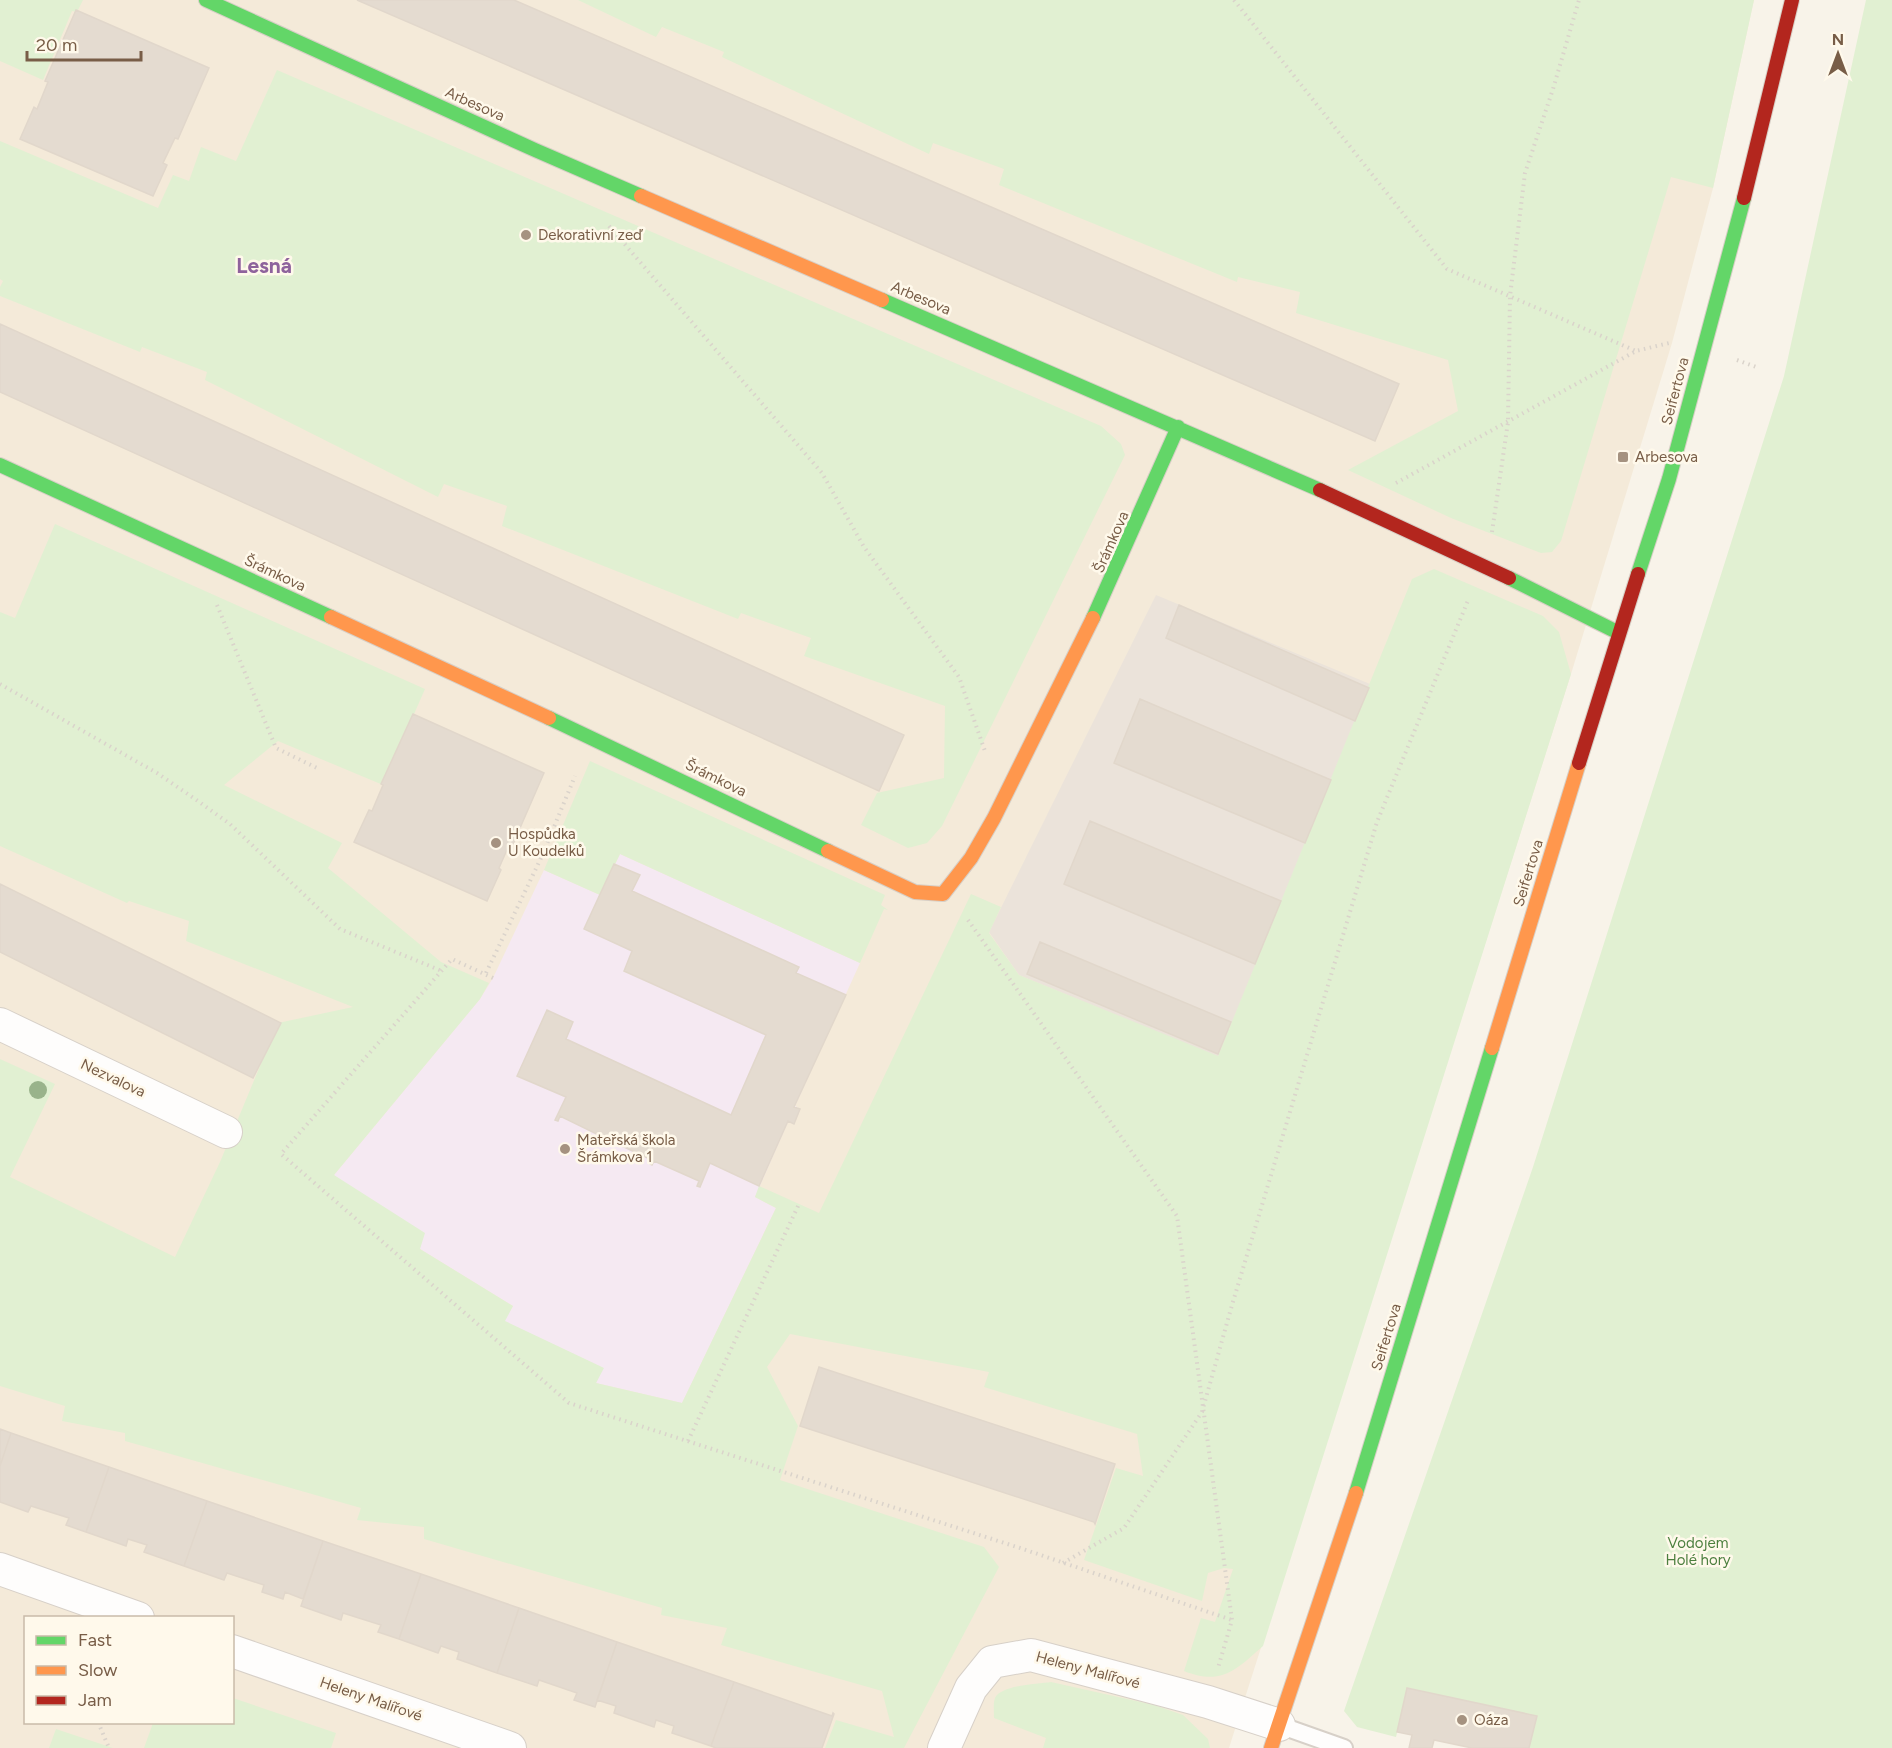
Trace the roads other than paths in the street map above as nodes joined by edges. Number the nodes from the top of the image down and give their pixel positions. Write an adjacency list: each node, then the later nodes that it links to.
1 (206, 0): 3 (street, Arbesova)
2 (1792, 0): 5 (street, Seifertova)
3 (1178, 427): 4 (street, Šrámkova); 5 (street, Arbesova)
4 (0, 465)
5 (1619, 633): 11 (street, Seifertova)
6 (0, 1024): 7 (street, Nezvalova)
7 (226, 1132)
8 (0, 1569): 9 (street)
9 (135, 1616)
10 (234, 1652): 12 (street, Heleny Malířové)
11 (1275, 1737): 13 (street, Heleny Malířové); 14 (lane)
12 (510, 1748)
13 (944, 1748)
14 (1344, 1748)

